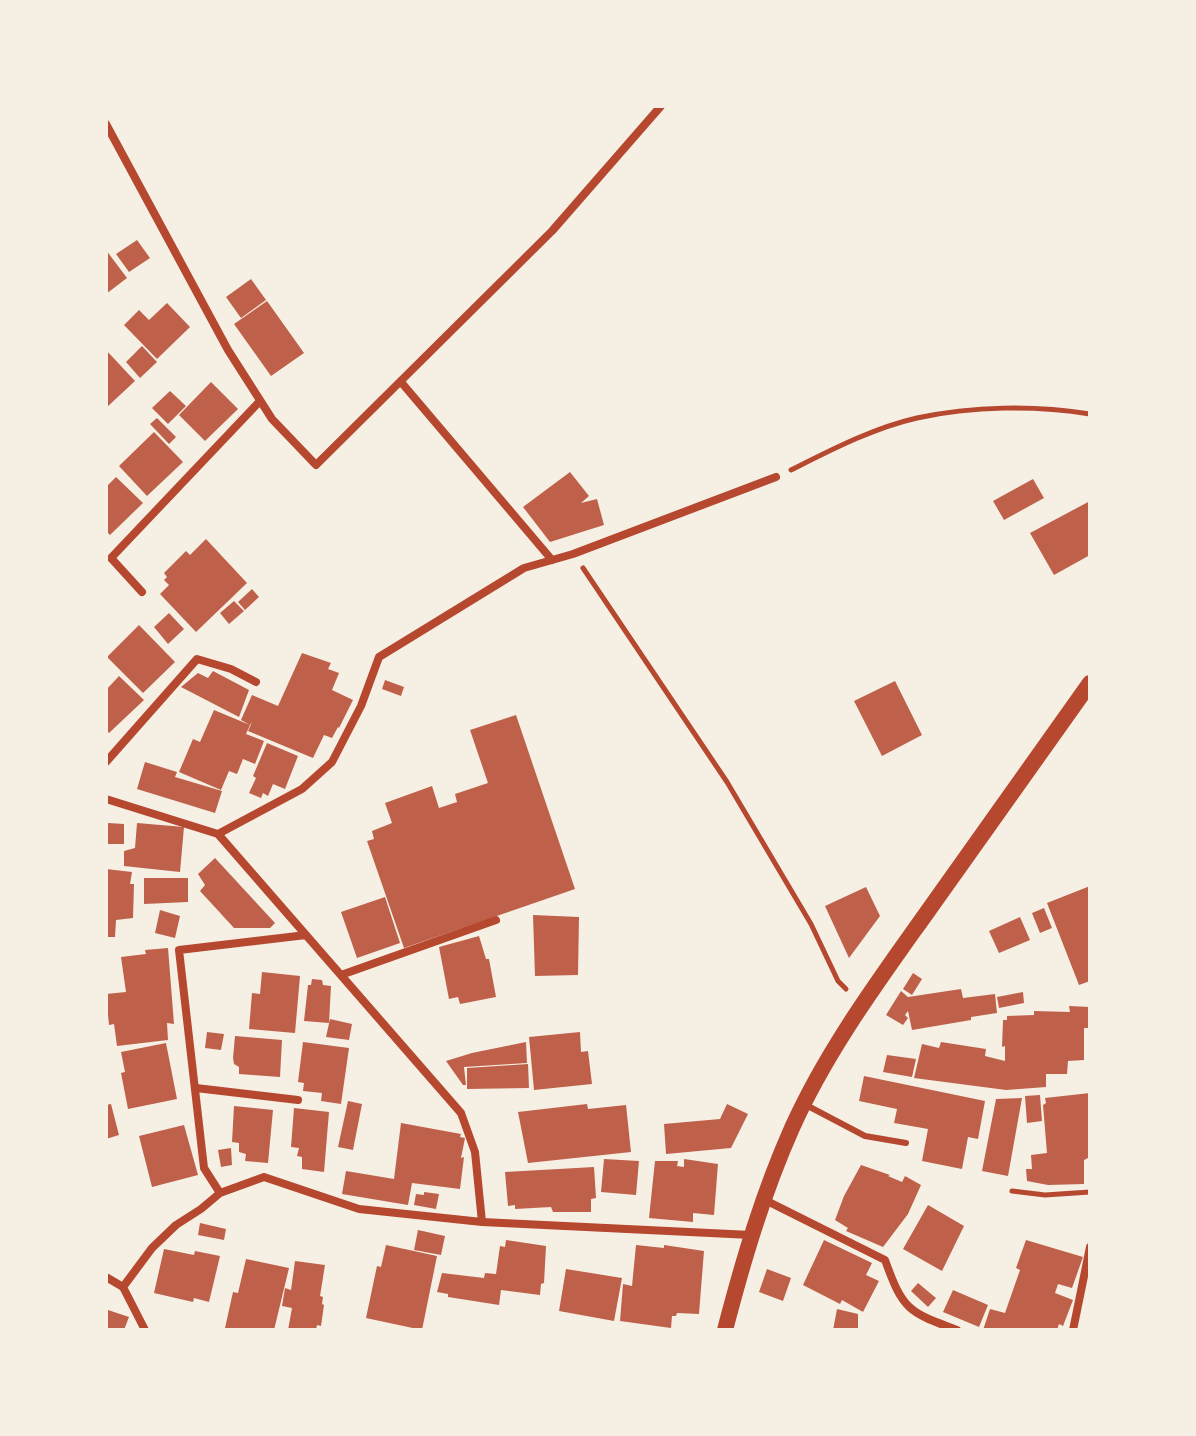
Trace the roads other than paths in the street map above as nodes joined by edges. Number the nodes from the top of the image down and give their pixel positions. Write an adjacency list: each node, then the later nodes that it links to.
1 (661, 106): 3 (street)
2 (106, 124): 4 (street)
3 (401, 382): 4 (street); 6 (street)
4 (260, 401): 7 (street)
5 (776, 477): 6 (street)
6 (552, 560): 12 (street)
7 (142, 592)
8 (256, 682): 10 (street)
9 (1090, 683): 18 (main road)
10 (106, 762)
11 (106, 799): 12 (street)
12 (218, 834): 14 (street)
13 (496, 920): 15 (street)
14 (306, 935): 15 (street); 16 (street)
15 (341, 975): 22 (street)
16 (196, 1088): 17 (street); 20 (street)
17 (298, 1100)
18 (804, 1104): 19 (lane); 21 (main road)
19 (906, 1143)
20 (220, 1193): 22 (street); 26 (street)
21 (764, 1200): 23 (main road); 29 (street)
22 (482, 1222): 23 (street)
23 (751, 1235): 28 (main road)
24 (1090, 1247): 30 (street)
25 (106, 1277): 26 (street)
26 (123, 1287): 27 (street)
27 (145, 1330)
28 (725, 1330)
29 (957, 1330)
30 (1073, 1330)

